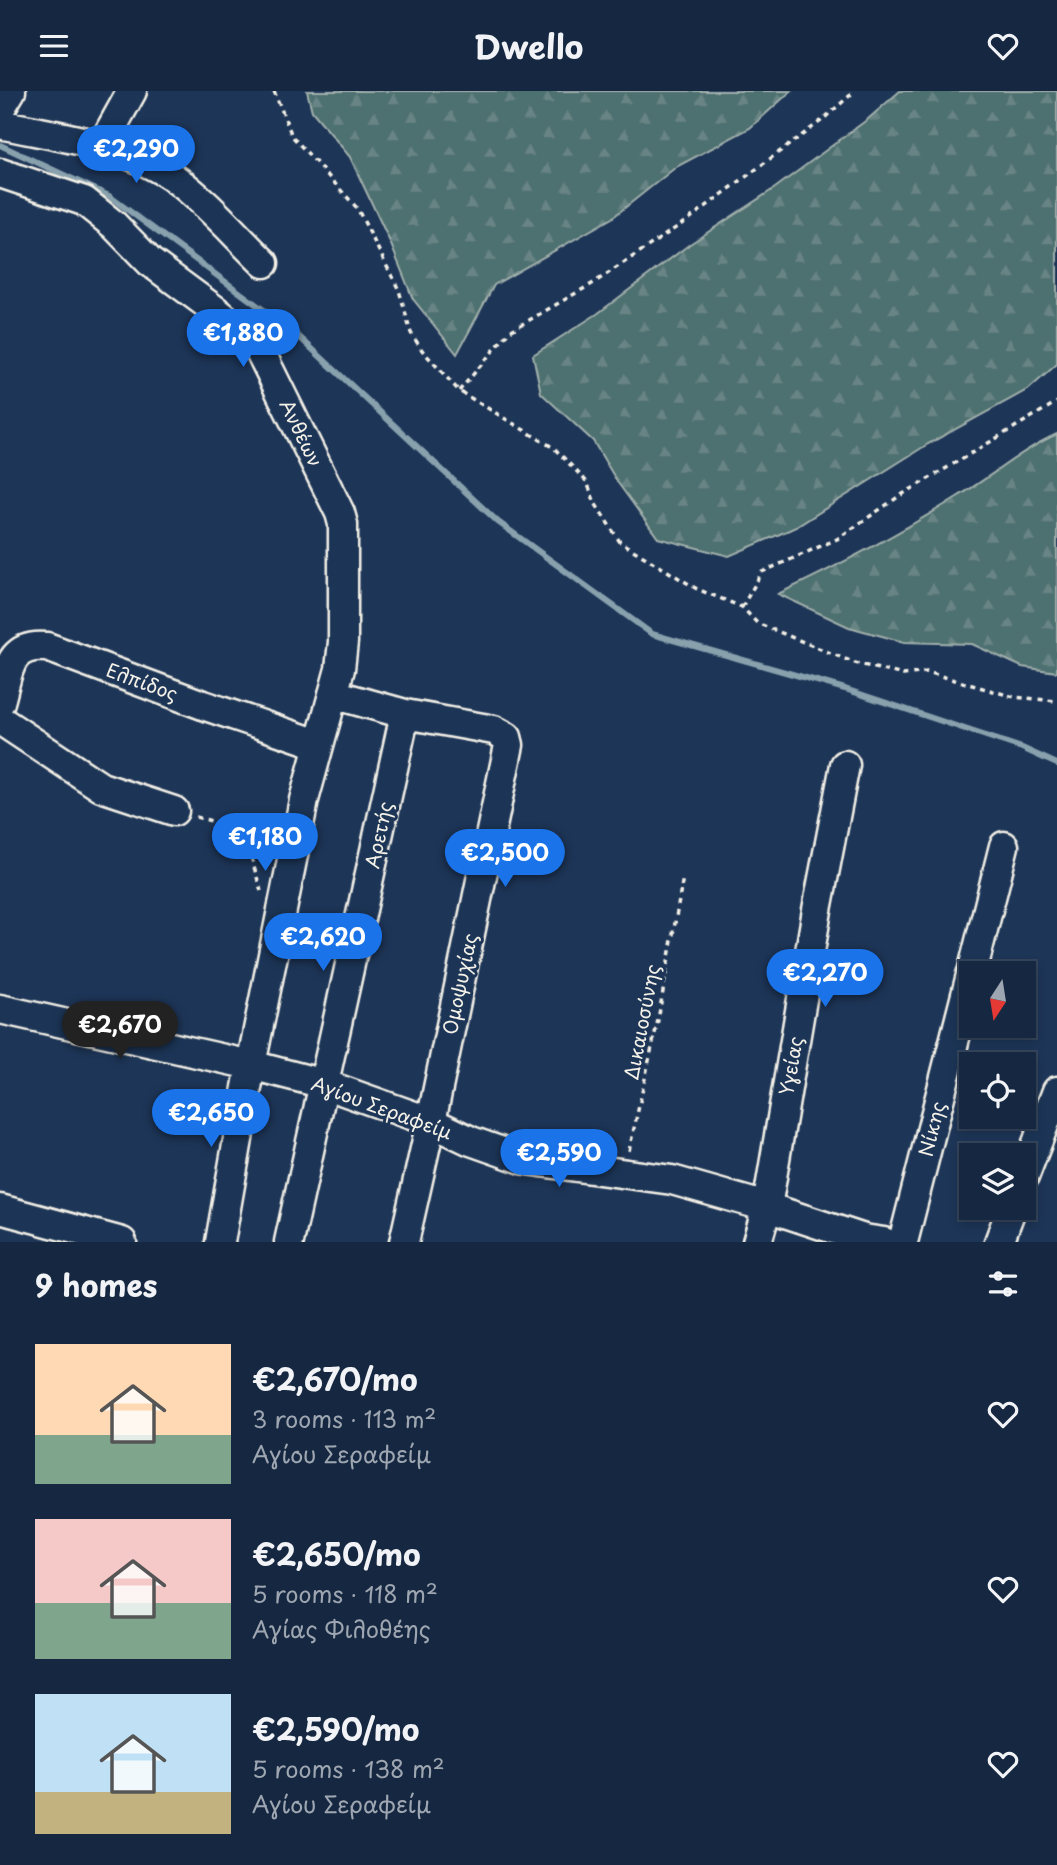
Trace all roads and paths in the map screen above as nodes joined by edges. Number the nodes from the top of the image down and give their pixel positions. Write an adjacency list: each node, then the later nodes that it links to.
1 (10, 91): 5 (street)
2 (132, 91): 7 (street)
3 (274, 91): 10 (path)
4 (855, 91): 10 (path)
5 (0, 109)
6 (0, 124): 7 (street)
7 (101, 147): 9 (street)
8 (0, 173): 13 (street, Ανθέων)
9 (264, 263)
10 (459, 391): 12 (path)
11 (1057, 402): 12 (path)
12 (742, 607): 14 (path)
13 (337, 681): 16 (street, Ομοψυχίας); 18 (street, Ανθέων)
14 (1057, 701)
15 (0, 702): 18 (street, Ελπίδος)
16 (405, 714): 30 (street, Αρετής); 32 (street, Ομοψυχίας)
17 (0, 720): 21 (street)
18 (318, 744): 20 (street, Ανθέων)
19 (845, 765): 35 (street, Υγείας)
20 (304, 800): 22 (path); 25 (street, Ανθέων)
21 (174, 811): 22 (path)
22 (243, 829): 25 (path)
23 (1004, 846): 26 (street, Νίκης)
24 (683, 877): 34 (path, Δικαιοσύνης)
25 (278, 932): 29 (street, Ανθέων)
26 (975, 961)
27 (0, 1009): 29 (street, Αγίου Σεραφείμ)
28 (959, 1024): 44 (street, Νίκης)
29 (251, 1065): 30 (street, Αγίου Σεραφείμ); 40 (street, Ανθέων)
30 (324, 1084): 32 (street, Αγίου Σεραφείμ); 41 (street, Αρετής)
31 (1057, 1091): 33 (street)
32 (432, 1122): 34 (street, Αγίου Σεραφείμ); 42 (street, Ομοψυχίας)
33 (1036, 1146)
34 (624, 1173): 35 (street, Αγίου Σεραφείμ)
35 (767, 1207): 38 (street, Αγίου Σεραφείμ); 43 (street, Υγείας)
36 (0, 1209): 39 (street)
37 (1007, 1220): 45 (street)
38 (870, 1241)
39 (122, 1242)
40 (220, 1242)
41 (289, 1242)
42 (404, 1242)
43 (757, 1242)
44 (903, 1242)
45 (999, 1242)

